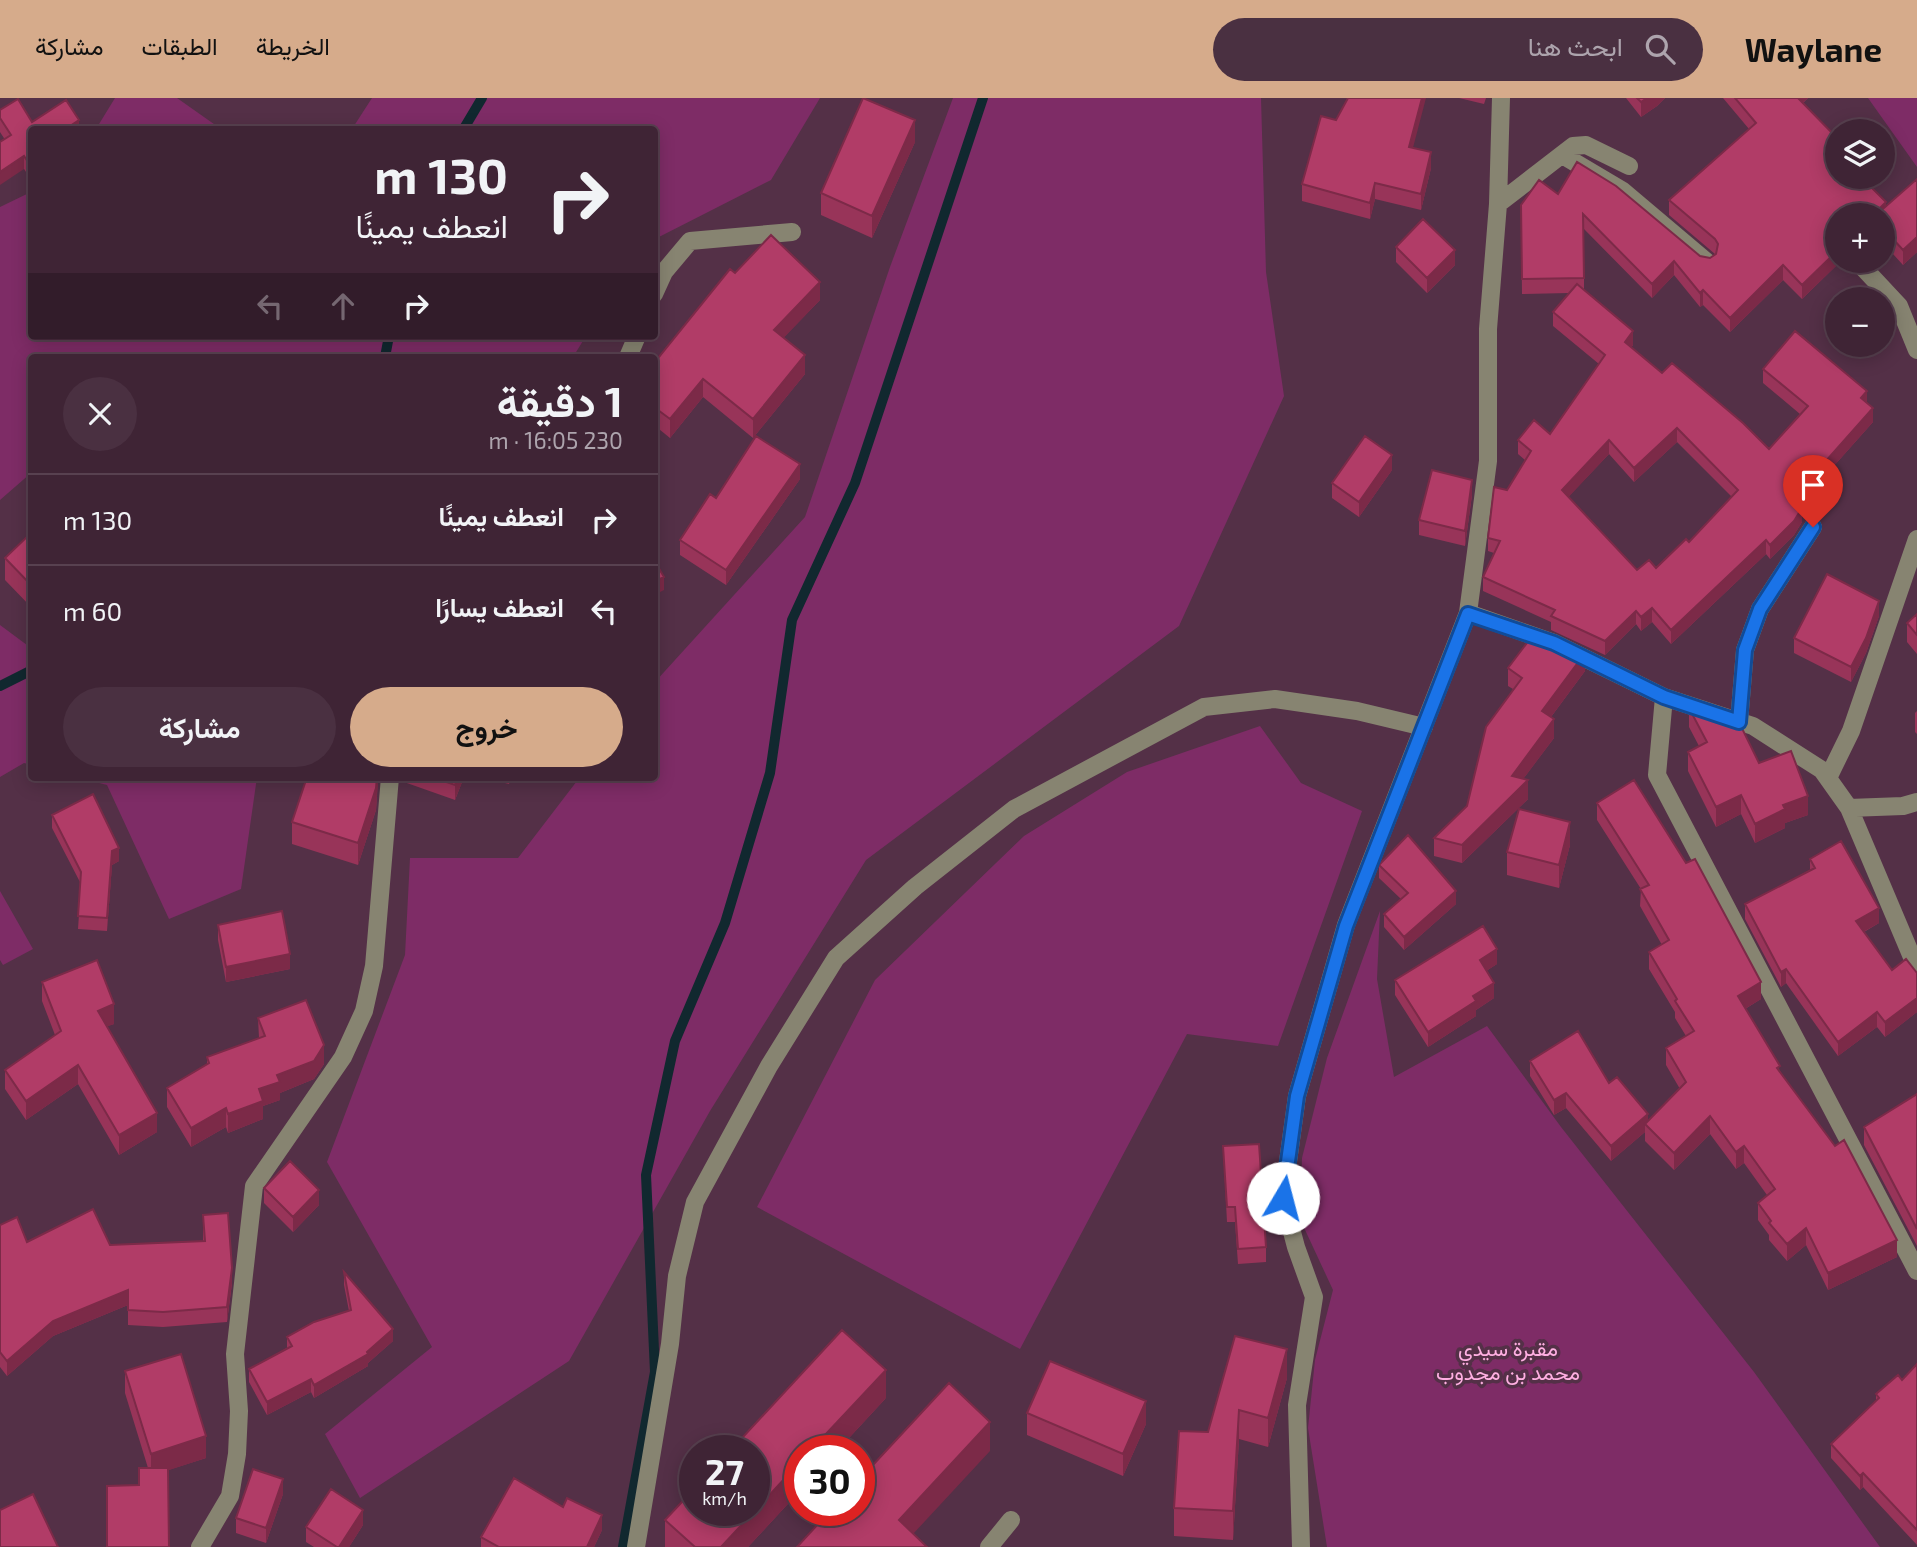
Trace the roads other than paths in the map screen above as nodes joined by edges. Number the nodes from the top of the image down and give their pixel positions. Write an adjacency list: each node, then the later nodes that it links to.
1 (1501, 98): 4 (street)
2 (1564, 156): 3 (street); 4 (street); 6 (street)
3 (1629, 166)
4 (1498, 204): 12 (street)
5 (792, 232): 8 (street)
6 (1707, 262)
7 (1868, 273): 9 (street)
8 (658, 285)
9 (1917, 351)
10 (1813, 527): 14 (street)
11 (1917, 540): 16 (street)
12 (1468, 614): 13 (street); 15 (street)
13 (1664, 697): 14 (street); 21 (street)
14 (1739, 722): 16 (street)
15 (1424, 727): 24 (street); 26 (street)
16 (1828, 778): 19 (street)
17 (390, 781): 23 (street)
18 (1917, 802): 19 (street)
19 (1849, 808): 20 (street)
20 (1917, 969)
21 (1917, 1271)
22 (1011, 1520): 25 (street)
23 (200, 1547)
24 (636, 1547)
25 (989, 1547)
26 (1301, 1547)

